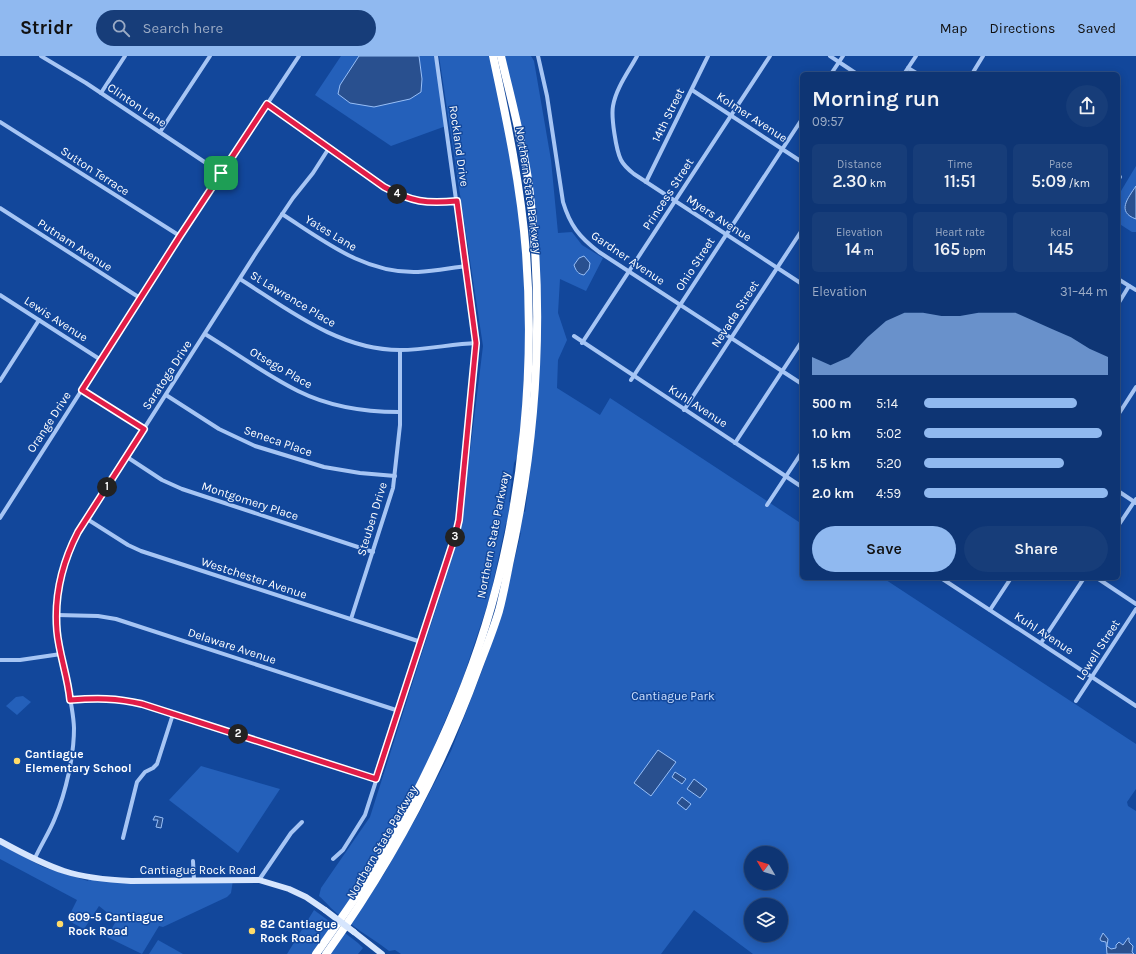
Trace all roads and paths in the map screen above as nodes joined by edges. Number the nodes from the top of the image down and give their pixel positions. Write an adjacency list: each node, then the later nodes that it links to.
1 (41, 56): 24 (street, Clinton Lane)
2 (125, 56): 24 (street)
3 (210, 56): 29 (street)
4 (299, 56): 25 (street, Orange Drive)
5 (436, 56): 35 (street, Rockland Drive)
6 (493, 56): 83 (highway, Northern State Parkway)
7 (501, 56): 83 (highway, Northern State Parkway)
8 (538, 56): 44 (street, Gardner Avenue)
9 (637, 56): 34 (street, Myers Avenue)
10 (708, 56): 23 (street, 14th Street)
11 (770, 56): 26 (street, Princess Street)
12 (830, 56): 16 (street)
13 (843, 56): 16 (street)
14 (916, 56): 17 (street)
15 (982, 56): 22 (street)
16 (839, 62): 18 (street); 19 (street)
17 (908, 68): 20 (street); 21 (street)
18 (833, 72)
19 (854, 72)
20 (905, 72)
21 (915, 72)
22 (973, 72)
23 (692, 90): 26 (street, Kolmer Avenue); 34 (street, 14th Street)
24 (101, 93): 29 (street, Clinton Lane)
25 (267, 104): 30 (street); 33 (street, Orange Drive)
26 (731, 115): 31 (street, Kolmer Avenue); 36 (street, Princess Street)
27 (0, 122): 41 (street, Sutton Terrace)
28 (800, 122): 31 (street, Ohio Street)
29 (160, 132): 33 (street, Clinton Lane)
30 (329, 148): 35 (street); 38 (street, Saratoga Drive)
31 (782, 149): 32 (street, Kolmer Avenue); 40 (street, Ohio Street)
32 (800, 161)
33 (221, 173): 41 (street, Orange Drive)
34 (646, 182): 36 (street, Myers Avenue)
35 (457, 201): 42 (street, Rockland Drive)
36 (675, 201): 40 (street, Myers Avenue); 44 (street, Princess Street)
37 (0, 208): 51 (street, Putnam Avenue)
38 (282, 214): 42 (street, Yates Lane); 45 (street, Saratoga Drive)
39 (800, 233): 43 (street, Nevada Street)
40 (726, 234): 43 (street, Myers Avenue); 53 (street, Ohio Street)
41 (180, 236): 51 (street, Orange Drive)
42 (466, 266): 59 (street, Rockland Drive)
43 (777, 268): 47 (street, Myers Avenue); 57 (street, Nevada Street)
44 (629, 271): 53 (street, Gardner Avenue); 58 (street, Princess Street)
45 (240, 278): 55 (street, Saratoga Drive); 61 (street, St Lawrence Place)
46 (1120, 280): 48 (street)
47 (800, 283)
48 (1130, 286): 49 (street); 52 (street)
49 (1136, 290)
50 (0, 295): 54 (street, Lewis Avenue)
51 (140, 298): 62 (street, Orange Drive)
52 (1120, 301)
53 (680, 305): 57 (street, Gardner Avenue); 64 (street, Ohio Street)
54 (39, 320): 62 (street, Lewis Avenue); 65 (street)
55 (205, 334): 70 (street, Saratoga Drive); 72 (street, Otsego Place)
56 (574, 336): 58 (street, Kuhl Avenue)
57 (731, 338): 63 (street, Gardner Avenue); 71 (street, Nevada Street)
58 (582, 342): 64 (street, Kuhl Avenue)
59 (476, 343): 61 (street, St Lawrence Place); 99 (street, Rockland Drive)
60 (800, 344): 63 (street)
61 (400, 350): 72 (street, Steuben Drive)
62 (101, 360): 69 (street, Orange Drive)
63 (782, 371): 67 (street, Gardner Avenue); 75 (street)
64 (633, 376): 66 (street, Ohio Street); 71 (street, Kuhl Avenue)
65 (0, 380)
66 (630, 380)
67 (800, 383)
68 (1136, 387): 73 (street)
69 (82, 390): 74 (street); 85 (street, Orange Drive)
70 (166, 395): 74 (street, Saratoga Drive); 78 (street, Seneca Place)
71 (684, 410): 75 (street, Kuhl Avenue)
72 (399, 412): 78 (street, Steuben Drive)
73 (1120, 412)
74 (144, 429): 77 (street, Saratoga Drive)
75 (735, 443): 79 (street, Kuhl Avenue)
76 (800, 455): 79 (street)
77 (127, 457): 86 (street, Saratoga Drive); 89 (street, Montgomery Place)
78 (395, 476): 89 (street, Steuben Drive)
79 (786, 476): 80 (street, Kuhl Avenue); 84 (street)
80 (800, 486)
81 (1120, 492): 82 (street)
82 (1135, 501): 87 (street)
83 (518, 503): 88 (highway, Northern State Parkway)
84 (767, 505)
85 (0, 518)
86 (87, 519): 97 (street, Saratoga Drive); 98 (street, Westchester Avenue)
87 (1120, 523)
88 (514, 526): 118 (highway, Northern State Parkway); 119 (highway, Northern State Parkway)
89 (373, 552): 98 (street, Steuben Drive)
90 (944, 580): 96 (street, Kuhl Avenue)
91 (1010, 580): 96 (street)
92 (1083, 580): 100 (street)
93 (1100, 580): 94 (street)
94 (1136, 604)
95 (1136, 609): 103 (street, Lowell Street)
96 (990, 610): 100 (street, Kuhl Avenue)
97 (57, 615): 101 (street, Saratoga Drive); 107 (street, Delaware Avenue)
98 (351, 619): 99 (street, Westchester Avenue)
99 (421, 642): 107 (street, Rockland Drive)
100 (1041, 643): 103 (street, Kuhl Avenue)
101 (61, 654): 102 (street); 104 (street, Saratoga Drive)
102 (0, 660)
103 (1092, 677): 105 (street, Lowell Street); 106 (street, Kuhl Avenue)
104 (70, 700): 108 (street); 113 (street, Saratoga Drive)
105 (1076, 701)
106 (1136, 706)
107 (399, 711): 109 (street, Rockland Drive)
108 (173, 714): 109 (street); 111 (street)
109 (376, 779): 114 (street, Rockland Drive)
110 (302, 822): 117 (street)
111 (123, 838)
112 (0, 841): 113 (main road, Cantiague Rock Road)
113 (35, 858): 116 (main road, Cantiague Rock Road)
114 (333, 859)
115 (193, 861): 116 (street)
116 (194, 880): 117 (main road, Cantiague Rock Road)
117 (259, 880): 120 (main road, Cantiague Rock Road, bridge)
118 (316, 954)
119 (326, 954)
120 (382, 954)

